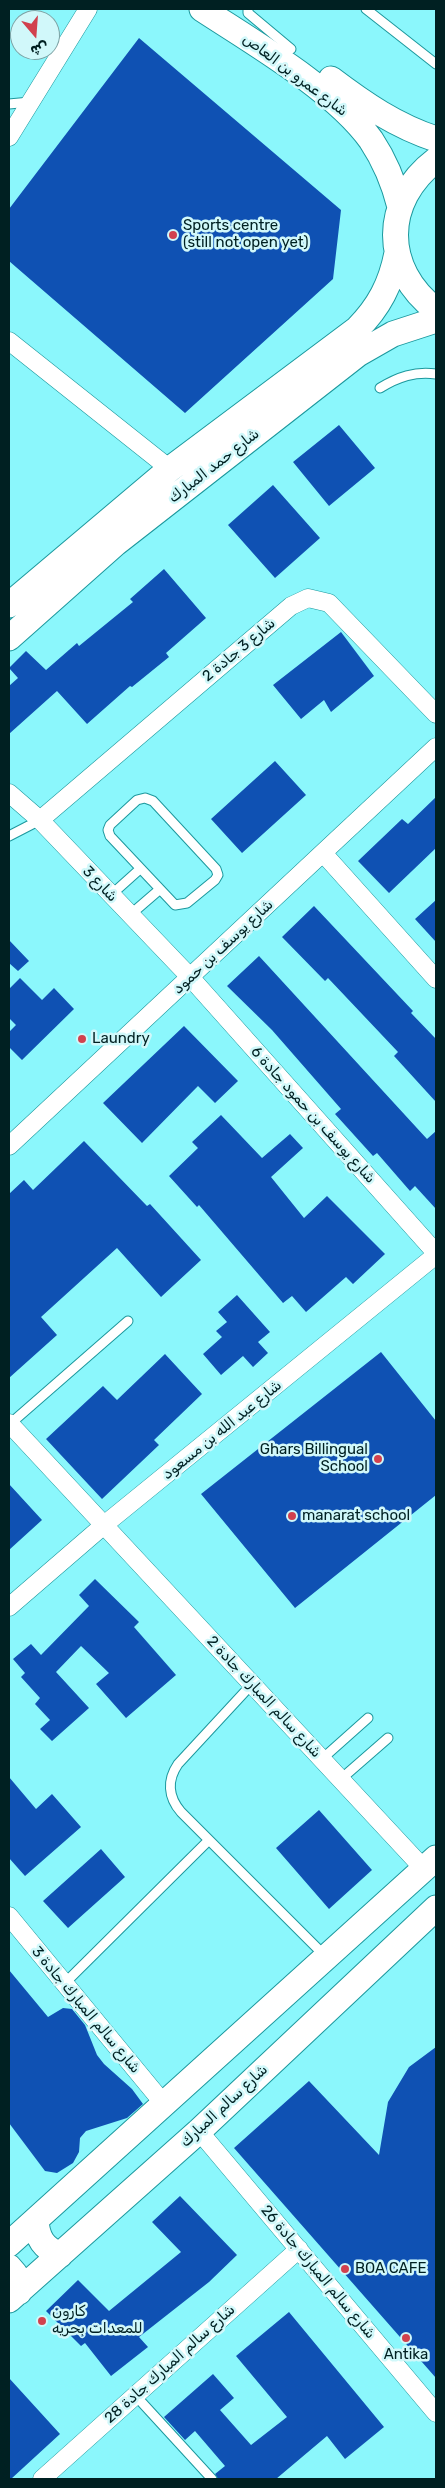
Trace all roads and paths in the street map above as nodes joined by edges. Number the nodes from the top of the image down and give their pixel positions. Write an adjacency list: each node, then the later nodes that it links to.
1 (88, 9): 8 (street)
2 (202, 9): 13 (main road, شارع عمرو بن العاص)
3 (230, 9): 6 (main road, شارع عمرو بن العاص)
4 (248, 9): 6 (lane)
5 (366, 9): 7 (lane)
6 (292, 49): 11 (main road, شارع عمرو بن العاص)
7 (436, 64)
8 (30, 102): 9 (lane); 10 (street)
9 (9, 104)
10 (9, 137)
11 (436, 139)
12 (436, 160): 13 (main road)
13 (400, 207): 14 (main road)
14 (397, 253): 15 (main road); 20 (main road, شارع حمد المبارك)
15 (436, 310)
16 (436, 320): 22 (main road, شارع حمد المبارك)
17 (9, 341): 20 (street)
18 (436, 374): 19 (lane)
19 (380, 388)
20 (170, 469): 21 (main road, شارع حمد المبارك)
21 (9, 605)
22 (9, 638)
23 (436, 714): 26 (street, شارع 3 جادة 2)
24 (436, 747): 28 (street, شارع يوسف بن حمود)
25 (9, 793): 26 (street, شارع 3)
26 (40, 820): 27 (lane); 31 (street, شارع 3)
27 (9, 836)
28 (322, 853): 33 (street, شارع يوسف بن حمود); 34 (street)
29 (140, 869): 30 (lane); 30 (lane); 31 (lane)
30 (159, 890): 32 (lane)
31 (111, 895): 32 (street, شارع 3)
32 (130, 915): 33 (street, شارع 3)
33 (190, 977): 35 (street, شارع يوسف بن حمود); 36 (street, شارع يوسف بن حمود جادة 6)
34 (436, 979)
35 (12, 1137)
36 (436, 1254): 39 (street, شارع عبد الله بن مسعود)
37 (128, 1321): 38 (lane)
38 (9, 1423): 39 (street, شارع سالم المبارك جادة 2)
39 (104, 1525): 40 (street, شارع عبد الله بن مسعود); 41 (street, شارع سالم المبارك جادة 2)
40 (9, 1607)
41 (252, 1684): 44 (street, شارع سالم المبارك جادة 2); 46 (lane)
42 (368, 1718): 44 (lane)
43 (388, 1738): 45 (lane)
44 (322, 1759): 45 (street, شارع سالم المبارك جادة 2)
45 (340, 1779): 47 (street, شارع سالم المبارك جادة 2)
46 (208, 1840): 52 (lane); 54 (lane)
47 (430, 1863): 49 (main road)
48 (436, 1908): 51 (main road, شارع سالم المبارك)
49 (376, 1912): 51 (main road); 52 (main road)
50 (9, 1916): 54 (street, شارع سالم المبارك جادة 3)
51 (401, 1940): 53 (main road, شارع سالم المبارك)
52 (331, 1952): 53 (main road); 55 (main road)
53 (367, 1972): 56 (main road, شارع سالم المبارك)
54 (64, 1984): 55 (street, شارع سالم المبارك جادة 3)
55 (164, 2104): 57 (main road)
56 (199, 2131): 59 (street, شارع سالم المبارك جادة 26); 60 (main road, شارع سالم المبارك)
57 (36, 2220): 58 (main road); 60 (main road)
58 (9, 2244)
59 (299, 2249): 63 (street, شارع سالم المبارك جادة 28); 64 (street, شارع سالم المبارك جادة 26)
60 (60, 2255): 62 (main road, شارع سالم المبارك)
61 (9, 2267): 62 (main road)
62 (14, 2296)
63 (135, 2395): 65 (street, شارع سالم المبارك جادة 28); 66 (lane)
64 (436, 2413)
65 (42, 2479)
66 (212, 2479)

